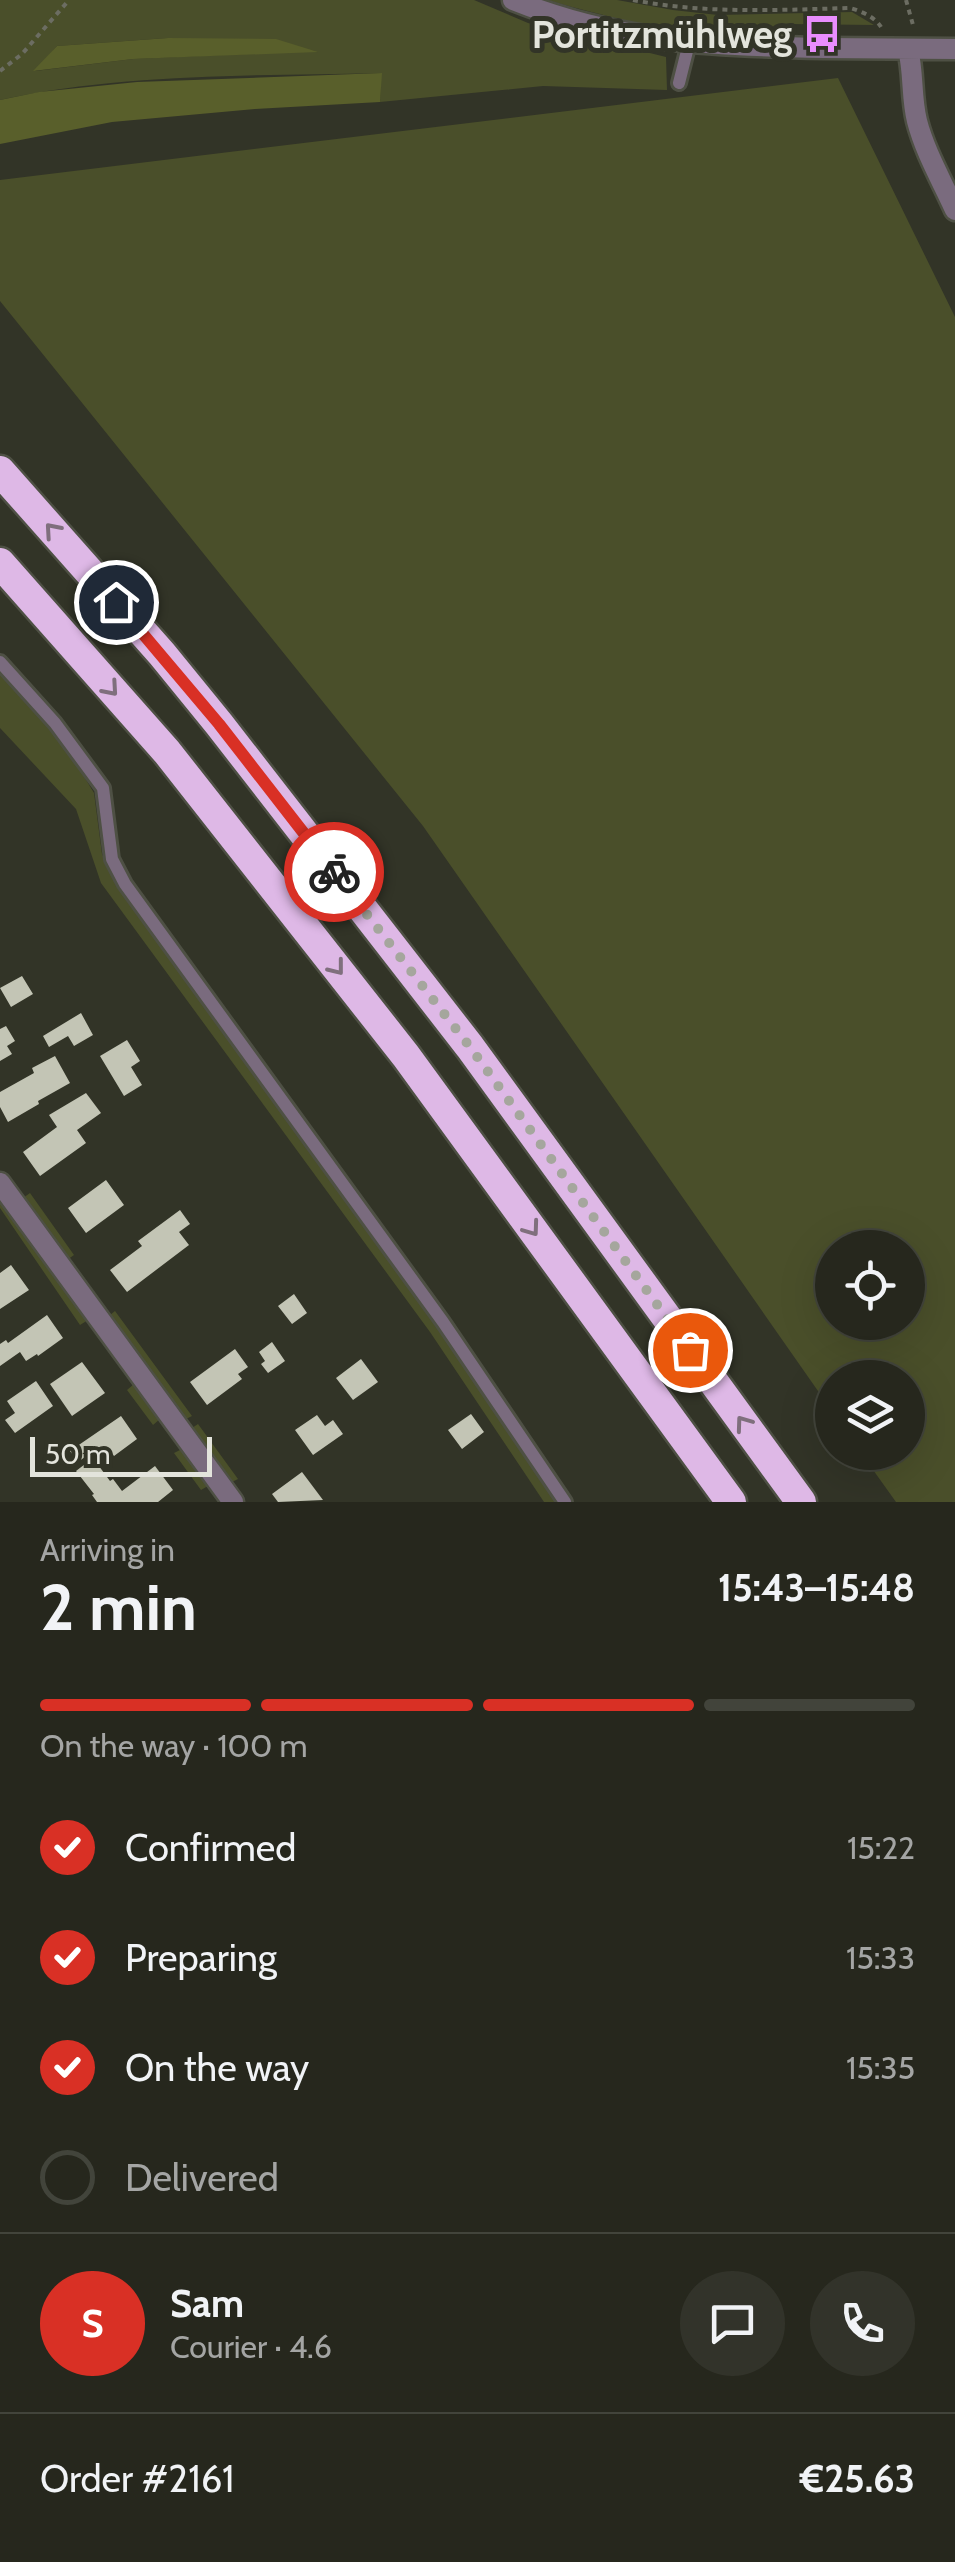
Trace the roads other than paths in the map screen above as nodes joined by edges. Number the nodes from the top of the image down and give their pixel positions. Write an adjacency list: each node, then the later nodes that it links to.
1 (513, 0): 2 (street)
2 (689, 43): 3 (street); 5 (lane)
3 (900, 49): 4 (street); 6 (street)
4 (955, 49)
5 (678, 83)
6 (955, 210)
7 (0, 471): 14 (highway, one-way to 7)
8 (0, 563): 13 (highway, one-way to 13)
9 (0, 662): 12 (lane)
10 (0, 1182): 11 (street)
11 (233, 1502)
12 (564, 1502)
13 (731, 1502)
14 (800, 1502)

